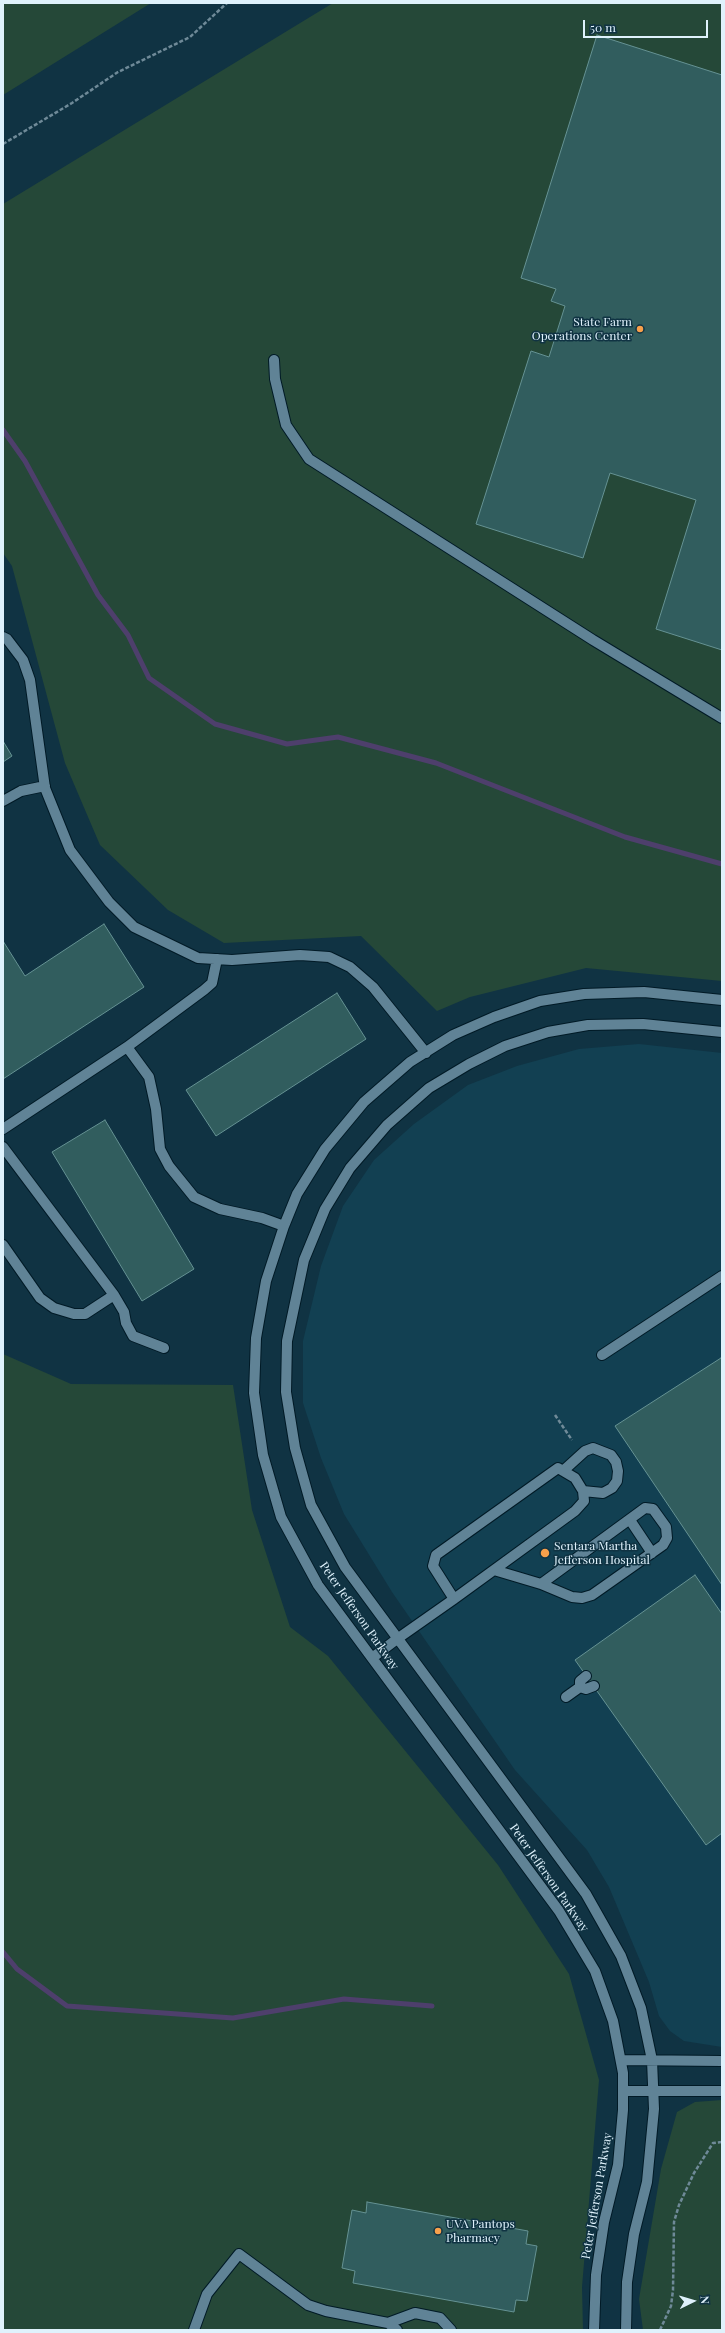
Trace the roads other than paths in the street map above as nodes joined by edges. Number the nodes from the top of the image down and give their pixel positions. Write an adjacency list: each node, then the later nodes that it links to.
1 (274, 360): 3 (street)
2 (3, 637): 4 (street)
3 (722, 718)
4 (45, 786): 5 (street); 6 (street)
5 (3, 801)
6 (217, 959): 9 (street); 10 (street)
7 (722, 1000): 10 (street, Peter Jefferson Parkway)
8 (722, 1032): 26 (street, Peter Jefferson Parkway)
9 (127, 1048): 11 (street); 13 (street)
10 (426, 1053): 13 (street, Peter Jefferson Parkway)
11 (3, 1129)
12 (3, 1147): 16 (street)
13 (284, 1226): 27 (street, Peter Jefferson Parkway)
14 (3, 1245): 16 (street)
15 (722, 1276): 18 (street)
16 (114, 1295): 17 (street)
17 (164, 1348)
18 (602, 1355)
19 (563, 1471): 20 (street); 20 (street); 25 (street)
20 (583, 1491): 23 (street)
21 (630, 1520): 22 (street); 22 (street); 24 (street)
22 (652, 1553): 24 (street)
23 (494, 1570): 24 (street); 25 (street)
24 (541, 1584)
25 (454, 1599): 26 (street)
26 (397, 1639): 27 (street); 33 (street, Peter Jefferson Parkway)
27 (372, 1658): 32 (street, Peter Jefferson Parkway)
28 (586, 1676): 30 (street)
29 (594, 1686): 30 (street)
30 (580, 1687): 31 (street)
31 (566, 1698)
32 (621, 2060): 33 (street); 35 (street, Peter Jefferson Parkway)
33 (652, 2060): 34 (street); 36 (street, Peter Jefferson Parkway)
34 (722, 2061)
35 (624, 2091): 36 (street); 42 (street, Peter Jefferson Parkway)
36 (654, 2091): 37 (street); 43 (street, Peter Jefferson Parkway)
37 (722, 2091)
38 (388, 2323): 39 (street); 40 (street); 41 (street)
39 (194, 2330)
40 (397, 2330)
41 (451, 2330)
42 (594, 2330)
43 (626, 2330)

